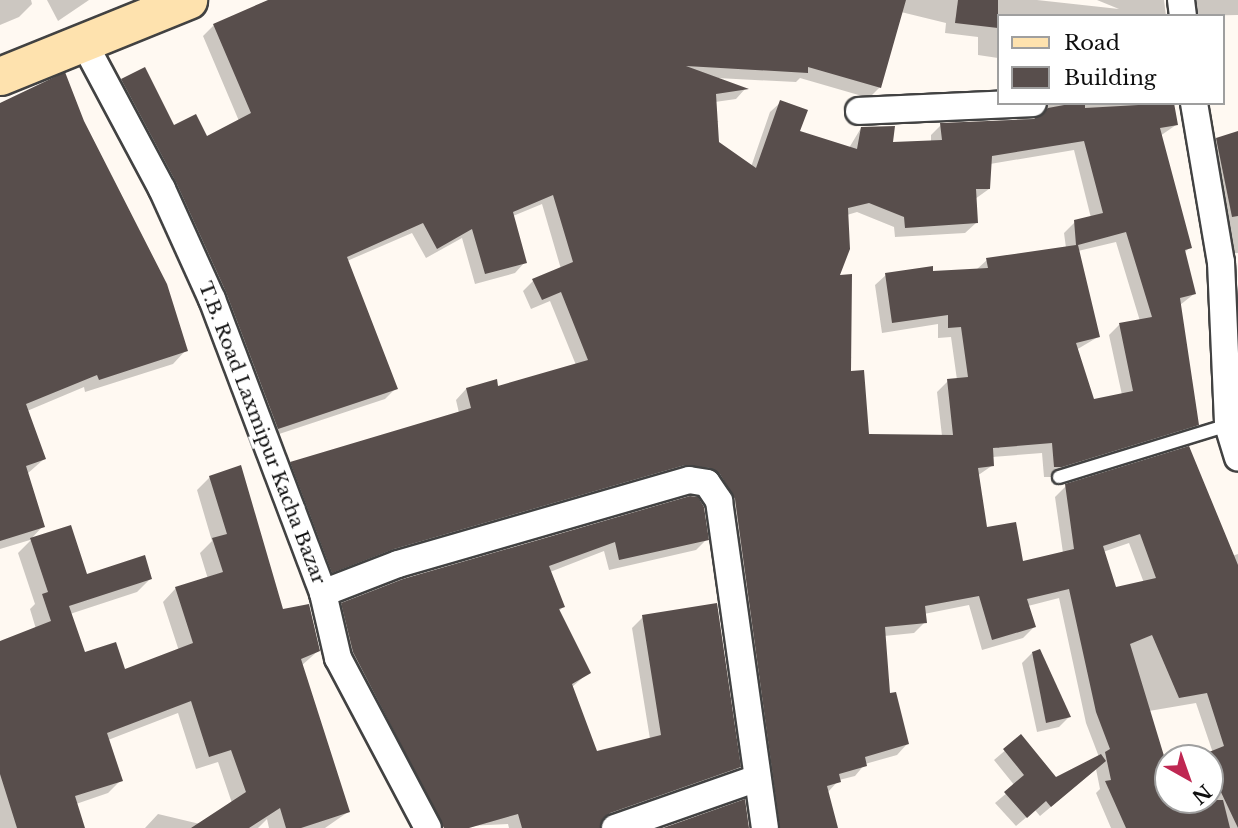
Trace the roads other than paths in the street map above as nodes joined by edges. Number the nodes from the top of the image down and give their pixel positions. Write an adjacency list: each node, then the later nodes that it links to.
1 (188, 0): 2 (main road)
2 (84, 43): 3 (main road); 11 (street, T.B. Road Laxmipur Kacha Bazar)
3 (0, 76)
4 (996, 105): 6 (street)
5 (1194, 105): 7 (street)
6 (859, 111)
7 (1232, 354): 8 (street)
8 (1228, 425): 9 (street); 10 (lane)
9 (1238, 458)
10 (1059, 477)
11 (323, 593): 12 (street); 13 (street, T.B. Road Laxmipur Kacha Bazar)
12 (755, 779): 14 (street); 15 (street)
13 (428, 828)
14 (615, 828)
15 (765, 828)

